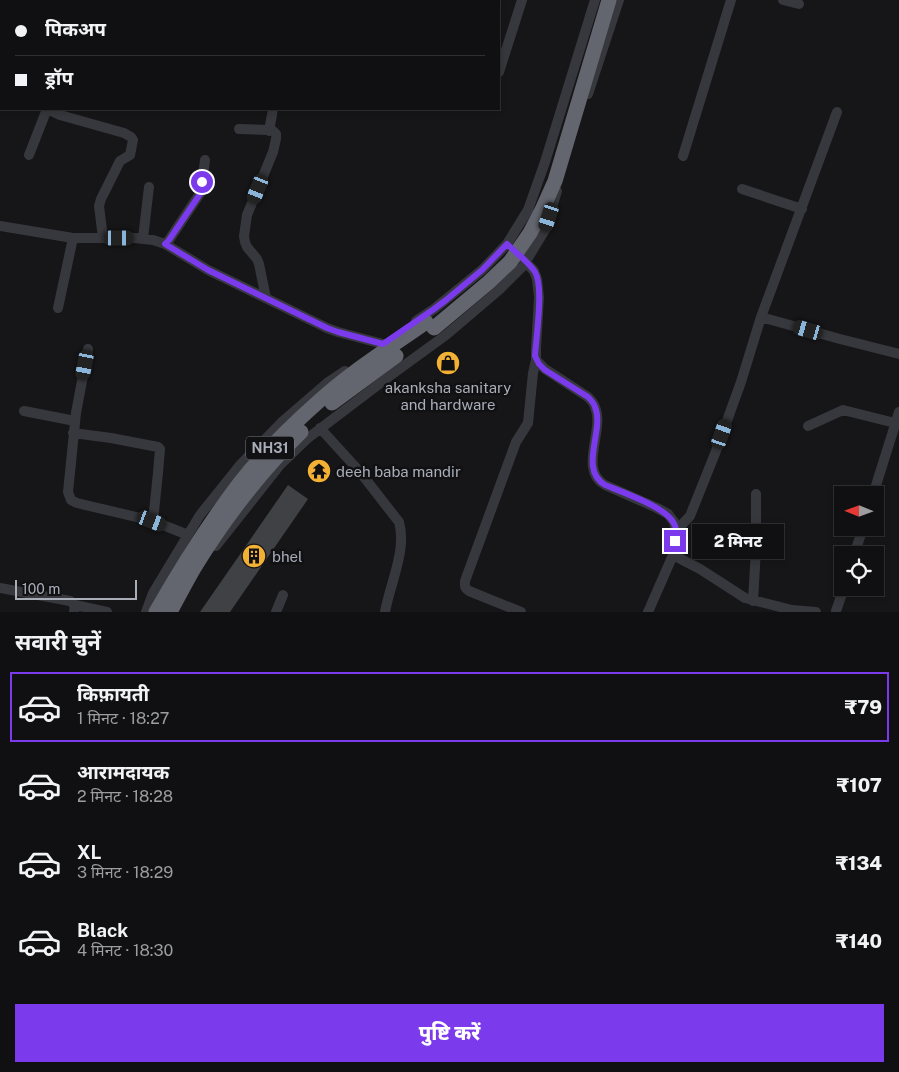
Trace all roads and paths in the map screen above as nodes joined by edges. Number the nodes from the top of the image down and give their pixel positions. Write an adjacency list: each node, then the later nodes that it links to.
1 (522, 0): 9 (street)
2 (595, 0): 28 (street)
3 (599, 0): 33 (highway, NH31)
4 (609, 0): 33 (highway, NH31, bridge)
5 (619, 0): 29 (street)
6 (731, 0): 18 (street)
7 (783, 0): 8 (street)
8 (799, 4)
9 (503, 45): 10 (street)
10 (500, 65)
11 (47, 110): 17 (street)
12 (49, 110): 25 (street)
13 (273, 110): 16 (street)
14 (837, 112): 22 (street)
15 (239, 129): 16 (street)
16 (269, 131): 30 (street)
17 (29, 155)
18 (683, 156)
19 (205, 160): 27 (street)
20 (149, 187): 26 (street)
21 (742, 189): 22 (street)
22 (802, 209): 32 (street)
23 (0, 226): 24 (street)
24 (73, 238): 25 (street); 31 (street)
25 (103, 238): 26 (street)
26 (143, 238): 27 (street)
27 (165, 244): 30 (street)
28 (507, 244): 29 (street); 34 (street)
29 (526, 262): 37 (street); 43 (street)
30 (266, 298): 34 (street)
31 (58, 308)
32 (762, 316): 36 (street); 48 (street)
33 (430, 325): 58 (highway, NH31); 59 (highway, NH31)
34 (383, 344): 49 (street)
35 (88, 349): 40 (street)
36 (899, 354)
37 (536, 360): 48 (street); 63 (street)
38 (24, 411): 40 (street)
39 (899, 412): 41 (street)
40 (75, 421): 44 (street)
41 (895, 423): 42 (street); 45 (street)
42 (808, 426)
43 (320, 428): 60 (street); 62 (street)
44 (73, 433): 47 (street); 47 (street)
45 (876, 486)
46 (756, 494): 54 (street)
47 (152, 521): 49 (street)
48 (676, 531): 50 (street)
49 (188, 535): 57 (street)
50 (672, 555): 54 (street); 64 (street)
51 (0, 588): 55 (street)
52 (283, 595): 61 (street)
53 (841, 596): 66 (street)
54 (753, 601): 65 (street)
55 (74, 608): 56 (street)
56 (107, 612)
57 (146, 612)
58 (156, 612)
59 (170, 612)
60 (177, 612)
61 (276, 612)
62 (384, 612)
63 (520, 612)
64 (648, 612)
65 (816, 612)
66 (835, 612)

